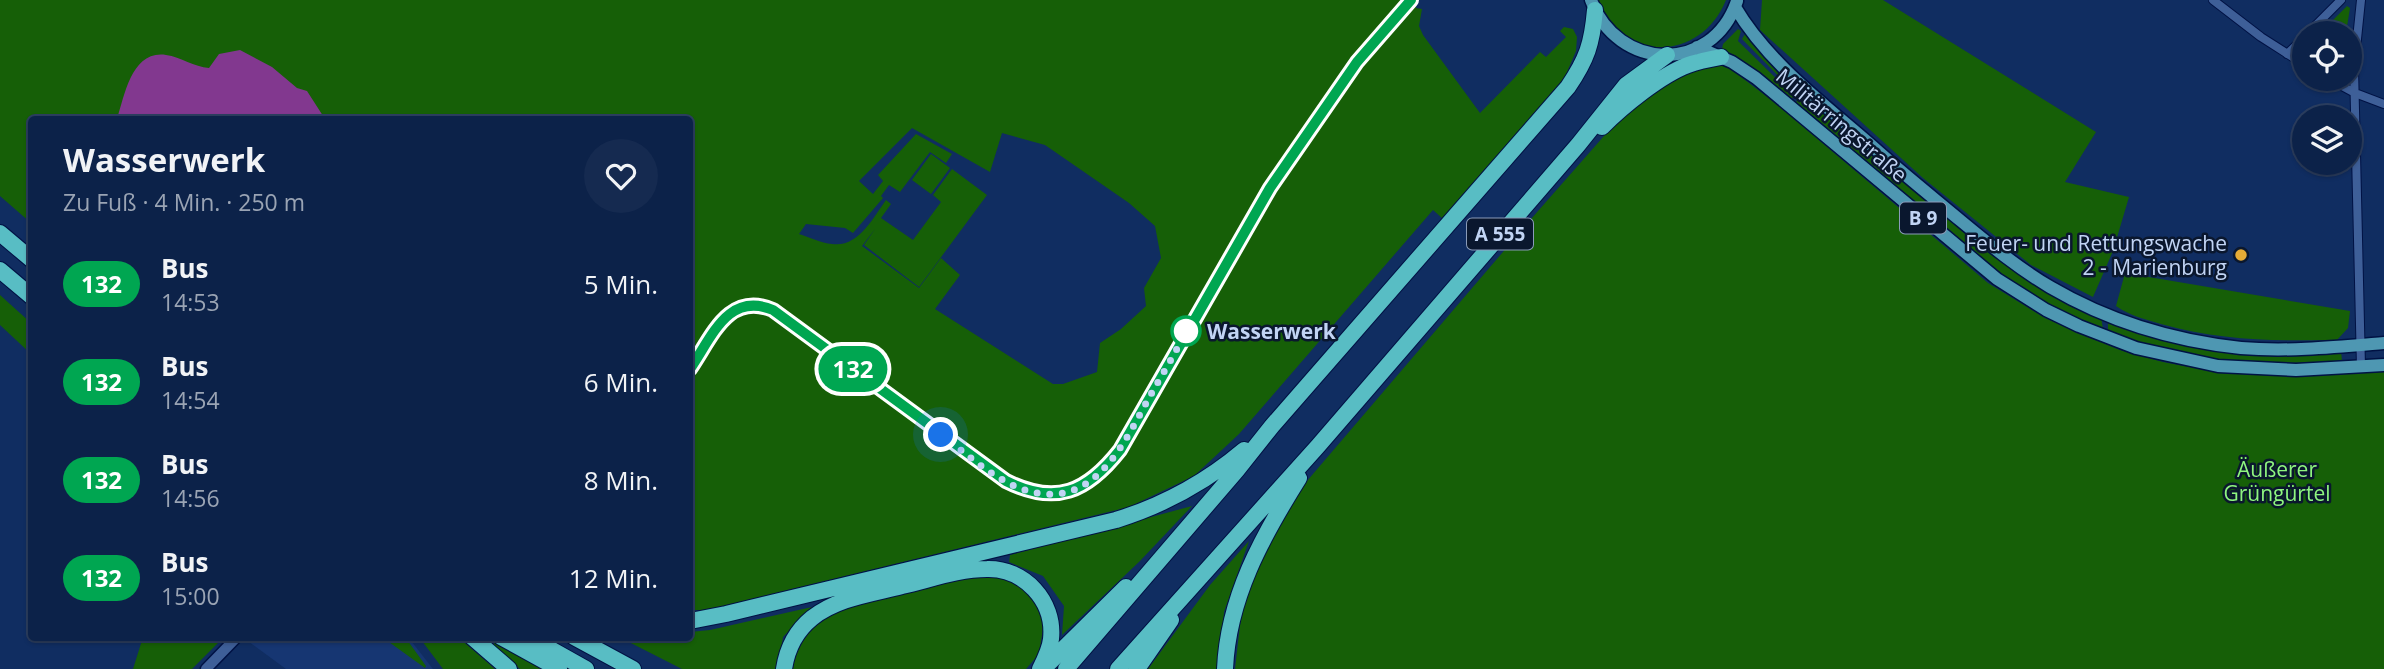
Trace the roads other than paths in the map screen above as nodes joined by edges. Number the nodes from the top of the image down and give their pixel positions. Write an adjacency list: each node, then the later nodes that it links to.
1 (1411, 0): 24 (street)
2 (2213, 0): 10 (street)
3 (2341, 0): 7 (street)
4 (2361, 0): 15 (street)
5 (1737, 4): 8 (main road, B 9); 23 (main road, Militärringstraße / B 9)
6 (1593, 5): 11 (main road, B 9); 27 (highway, A 555)
7 (2320, 21)
8 (1697, 47): 11 (main road, B 9); 12 (main road, Militärringstraße / B 9)
9 (2292, 49): 10 (street)
10 (2287, 54): 13 (street)
11 (1667, 55): 17 (highway)
12 (1721, 57): 17 (highway); 26 (main road, Militärringstraße / B 9)
13 (2292, 57)
14 (2351, 91): 15 (street)
15 (2355, 93): 16 (street); 23 (street)
16 (2384, 104)
17 (1578, 145): 28 (highway, A 555)
18 (0, 233): 19 (highway)
19 (28, 257)
20 (0, 270): 21 (highway)
21 (28, 294)
22 (2384, 343): 23 (main road, Militärringstraße / B 9)
23 (2360, 345): 26 (street)
24 (693, 365)
25 (2384, 365): 26 (main road, Militärringstraße / B 9)
26 (2361, 367)
27 (1272, 426): 29 (highway, A 555); 31 (highway)
28 (1318, 446): 30 (highway, A 555); 47 (highway)
29 (1169, 547): 43 (highway); 44 (highway, A 555)
30 (1184, 597): 45 (highway, A 555); 46 (highway)
31 (693, 620)
32 (233, 641): 37 (street)
33 (477, 641): 38 (highway)
34 (508, 641): 39 (highway)
35 (536, 641): 40 (highway)
36 (581, 641): 41 (highway)
37 (206, 669)
38 (509, 669)
39 (559, 669)
40 (586, 669)
41 (633, 669)
42 (784, 669): 43 (highway)
43 (1042, 669)
44 (1066, 669)
45 (1118, 669)
46 (1138, 669)
47 (1225, 669)

